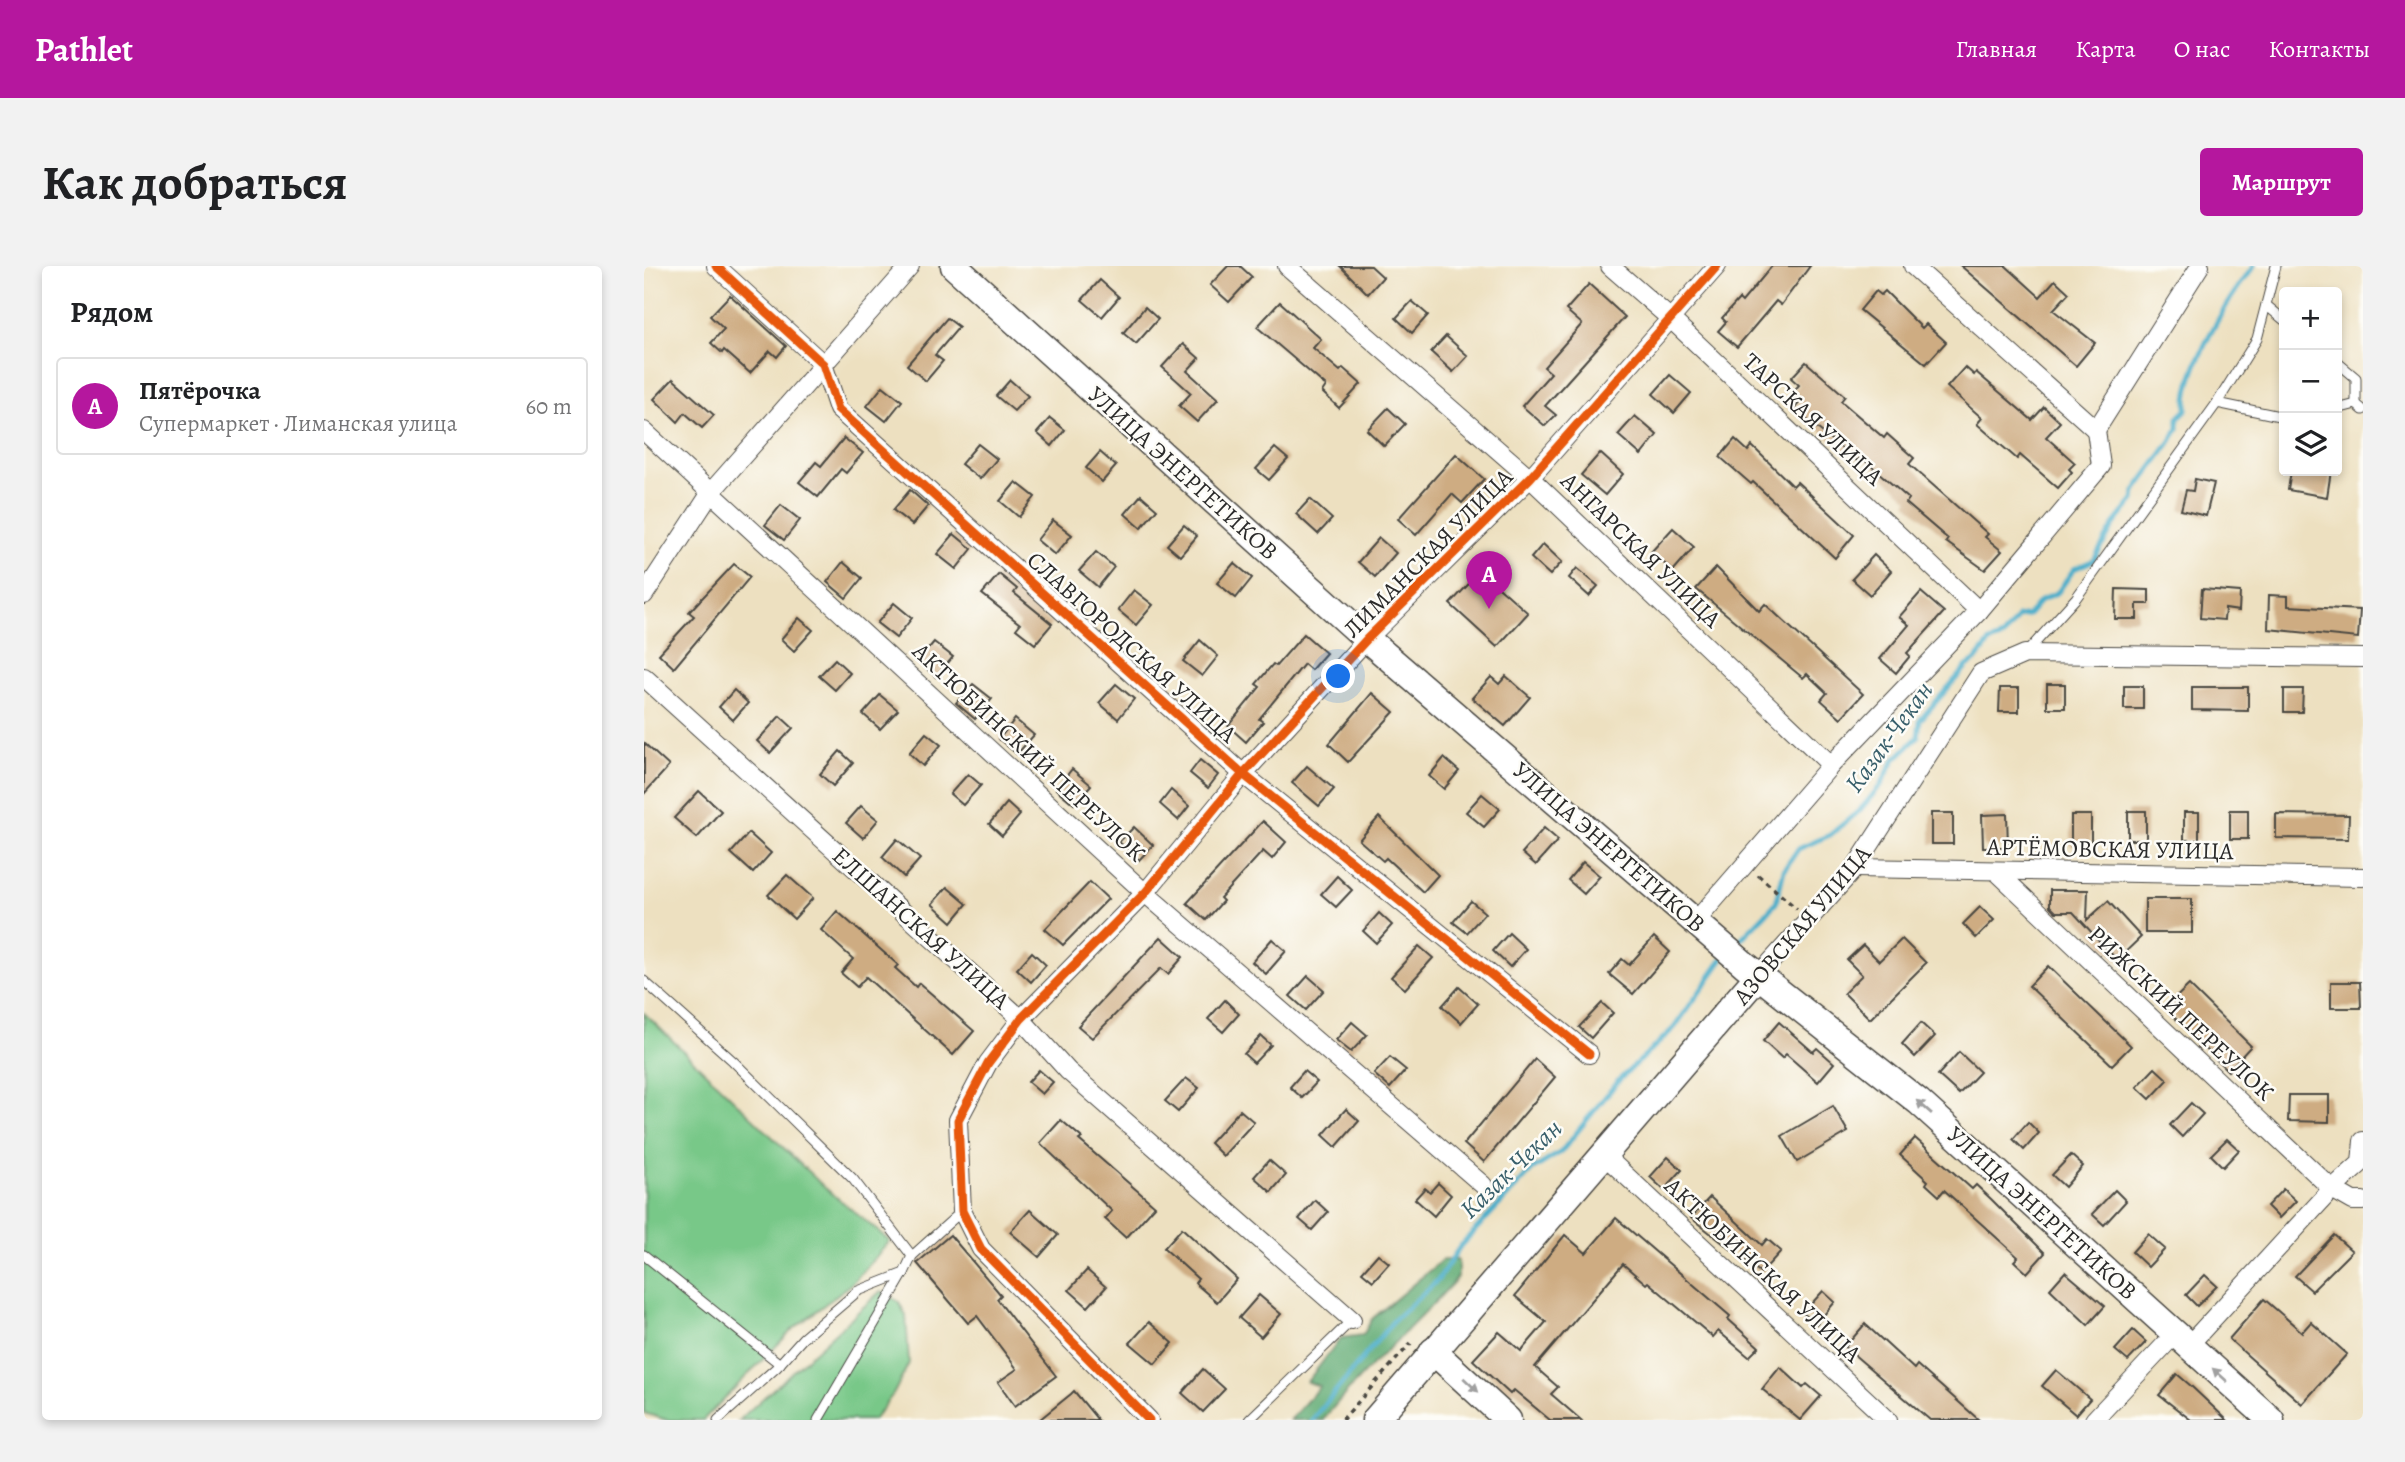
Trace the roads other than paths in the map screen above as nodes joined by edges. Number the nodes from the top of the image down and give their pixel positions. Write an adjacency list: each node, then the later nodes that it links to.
1 (716, 266): 13 (street, СЛАВГОРОДСКАЯ УЛИЦА)
2 (910, 266): 13 (street)
3 (954, 266): 25 (main road, УЛИЦА ЭНЕРГЕТИКОВ)
4 (1287, 266): 21 (street, АНГАРСКАЯ УЛИЦА)
5 (1610, 266): 12 (street, ТАРСКАЯ УЛИЦА)
6 (1717, 266): 12 (street, ЛИМАНСКАЯ УЛИЦА)
7 (1913, 266): 19 (street)
8 (2200, 266): 19 (street)
9 (2276, 266): 10 (lane)
10 (2266, 305): 11 (lane); 15 (lane)
11 (2279, 316)
12 (1672, 320): 21 (street, ЛИМАНСКАЯ УЛИЦА); 24 (street, ТАРСКАЯ УЛИЦА)
13 (823, 365): 22 (street); 30 (street, СЛАВГОРОДСКАЯ УЛИЦА)
14 (2342, 366): 16 (lane)
15 (2217, 403): 18 (lane); 26 (lane)
16 (2360, 407): 17 (lane)
17 (2342, 409)
18 (2279, 415)
19 (2096, 429): 24 (street)
20 (644, 430): 22 (street, АКТЮБИНСКИЙ ПЕРЕУЛОК)
21 (1530, 478): 25 (street, ЛИМАНСКАЯ УЛИЦА); 29 (street, АНГАРСКАЯ УЛИЦА)
22 (712, 491): 23 (street); 34 (street, АКТЮБИНСКИЙ ПЕРЕУЛОК)
23 (644, 596)
24 (1979, 611): 29 (street)
25 (1367, 639): 30 (street, ЛИМАНСКАЯ УЛИЦА); 35 (main road, УЛИЦА ЭНЕРГЕТИКОВ)
26 (2025, 654): 27 (street, АЗОВСКАЯ УЛИЦА); 31 (street, АЗОВСКАЯ УЛИЦА)
27 (2363, 658)
28 (644, 677): 38 (street, ЕЛШАНСКАЯ УЛИЦА)
29 (1831, 765): 35 (street)
30 (1243, 774): 34 (street, ЛИМАНСКАЯ УЛИЦА); 39 (street, СЛАВГОРОДСКАЯ УЛИЦА)
31 (1856, 868): 32 (street, АРТЁМОВСКАЯ УЛИЦА); 36 (street, АЗОВСКАЯ УЛИЦА)
32 (1996, 872): 33 (street, АРТЁМОВСКАЯ УЛИЦА); 43 (street, РИЖСКИЙ ПЕРЕУЛОК)
33 (2363, 877)
34 (1145, 893): 38 (street, ЛИМАНСКАЯ УЛИЦА); 42 (street, АКТЮБИНСКИЙ ПЕРЕУЛОК)
35 (1703, 927): 36 (main road, УЛИЦА ЭНЕРГЕТИКОВ)
36 (1751, 970): 41 (main road, АЗОВСКАЯ УЛИЦА); 50 (main road, УЛИЦА ЭНЕРГЕТИКОВ, one-way to 36)
37 (644, 981): 47 (lane)
38 (1021, 1019): 45 (street, ЛИМАНСКАЯ УЛИЦА); 49 (street, ЕЛШАНСКАЯ УЛИЦА)
39 (1589, 1054)
40 (2363, 1141): 43 (street)
41 (1605, 1156): 51 (main road, АЗОВСКАЯ УЛИЦА); 59 (street, АКТЮБИНСКАЯ УЛИЦА)
42 (1483, 1185)
43 (2332, 1189): 44 (street); 50 (street)
44 (2363, 1201)
45 (962, 1211): 47 (lane); 55 (street)
46 (644, 1255): 52 (lane)
47 (912, 1256): 48 (lane)
48 (904, 1273): 52 (lane); 54 (lane)
49 (1352, 1320): 56 (lane)
50 (2181, 1340): 60 (street); 61 (main road, УЛИЦА ЭНЕРГЕТИКОВ, one-way to 50)
51 (1433, 1351): 57 (main road, АЗОВСКАЯ УЛИЦА); 58 (main road, one-way to 58)
52 (779, 1364): 53 (lane)
53 (718, 1420)
54 (818, 1420)
55 (1149, 1420)
56 (1249, 1420)
57 (1375, 1420)
58 (1508, 1420)
59 (1888, 1420)
60 (2094, 1420)
61 (2271, 1420)

